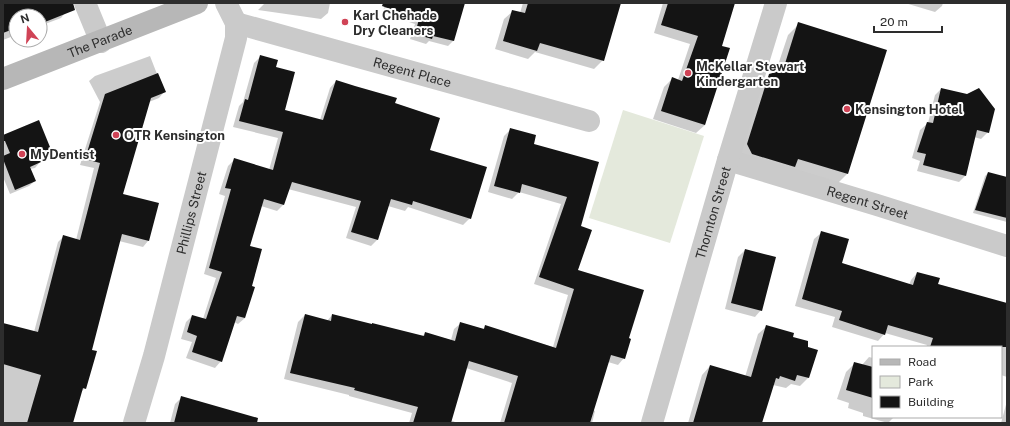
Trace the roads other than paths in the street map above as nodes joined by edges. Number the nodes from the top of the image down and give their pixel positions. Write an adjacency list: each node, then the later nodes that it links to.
1 (86, 3): 6 (street)
2 (197, 3): 6 (main road, The Parade)
3 (226, 3): 5 (street)
4 (776, 3): 9 (street, Thornton Street)
5 (236, 23): 8 (street, Regent Place); 11 (street, Phillips Street)
6 (101, 42): 7 (main road, The Parade)
7 (3, 79)
8 (589, 121)
9 (728, 160): 10 (street, Regent Street); 12 (street, Thornton Street)
10 (1007, 246)
11 (134, 423)
12 (652, 423)

